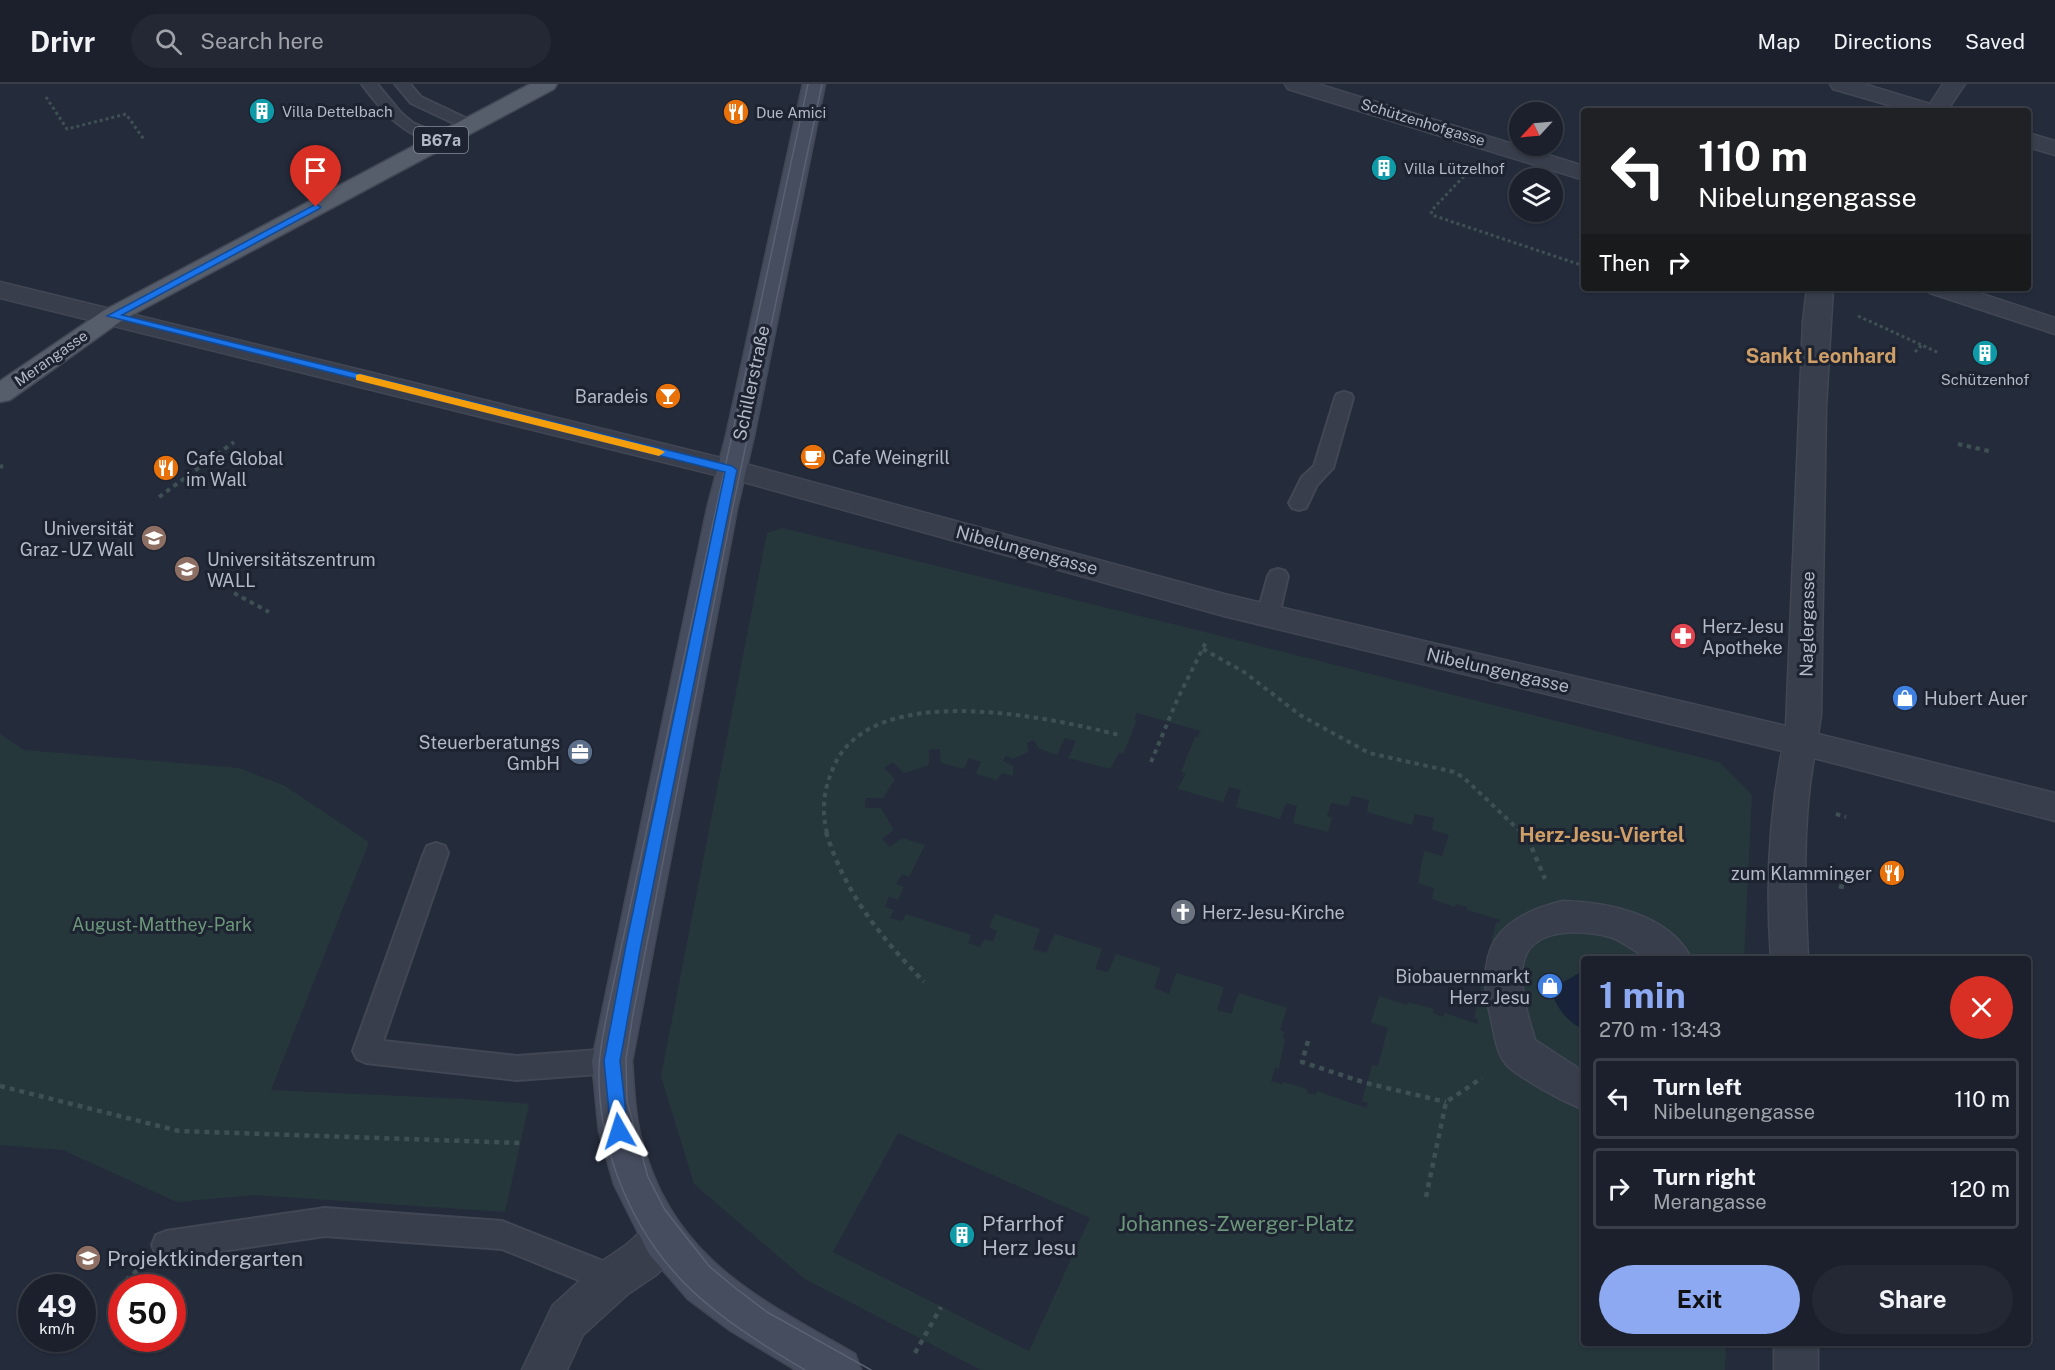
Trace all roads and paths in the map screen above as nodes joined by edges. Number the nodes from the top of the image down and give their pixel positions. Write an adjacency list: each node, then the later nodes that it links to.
1 (369, 84): 12 (lane)
2 (402, 84): 11 (lane)
3 (546, 84): 11 (main road, Merangasse / B67a)
4 (814, 84): 33 (main road, Schillerstraße)
5 (1296, 84): 16 (street, Schützenhofgasse)
6 (1841, 84): 9 (street)
7 (1954, 84): 10 (street)
8 (46, 97): 13 (path)
9 (1924, 108)
10 (1936, 108)
11 (469, 125): 12 (main road, Merangasse / B67a)
12 (441, 140): 22 (main road, Merangasse / B67a)
13 (145, 141)
14 (2031, 141): 15 (street)
15 (2055, 148)
16 (1581, 172)
17 (1472, 175): 18 (path)
18 (1581, 265)
19 (0, 290): 22 (street, Nibelungengasse)
20 (1820, 291): 43 (street, Naglergasse)
21 (1948, 291): 24 (street)
22 (112, 316): 28 (main road, Merangasse / B67a); 33 (street, Nibelungengasse)
23 (1857, 316): 25 (path)
24 (2055, 326)
25 (1922, 345): 26 (path); 27 (path)
26 (1915, 352)
27 (1939, 353)
28 (0, 394)
29 (1344, 398): 35 (lane)
30 (234, 442): 34 (path)
31 (1958, 444): 32 (path)
32 (1993, 452)
33 (732, 470): 39 (street, Nibelungengasse); 57 (main road, Schillerstraße)
34 (159, 497)
35 (1299, 502)
36 (1278, 576): 39 (lane)
37 (234, 593): 38 (path)
38 (269, 612)
39 (1268, 615): 43 (street, Nibelungengasse)
40 (1208, 639): 41 (path)
41 (1203, 649): 44 (path); 51 (path)
42 (1119, 735): 54 (path)
43 (1799, 743): 45 (street, Nibelungengasse); 53 (street, Naglergasse)
44 (1151, 762)
45 (2055, 807)
46 (1836, 814): 47 (path)
47 (1846, 817)
48 (436, 853): 57 (lane)
49 (1839, 886): 50 (path)
50 (1847, 888)
51 (1556, 906): 52 (street); 56 (street)
52 (1675, 953)
53 (1789, 956)
54 (924, 982)
55 (1308, 1041): 60 (path)
56 (1508, 1060): 59 (street); 60 (path)
57 (612, 1061): 63 (main road, Schillerstraße)
58 (0, 1086): 61 (path)
59 (1581, 1090)
60 (1446, 1102): 62 (path)
61 (520, 1143)
62 (1426, 1197)
63 (664, 1239): 65 (street); 70 (main road, Schillerstraße)
64 (166, 1245): 65 (lane)
65 (613, 1279): 69 (street)
66 (941, 1307): 68 (path)
67 (1796, 1346): 71 (street)
68 (915, 1353)
69 (544, 1370)
70 (839, 1370)
71 (1796, 1370)

